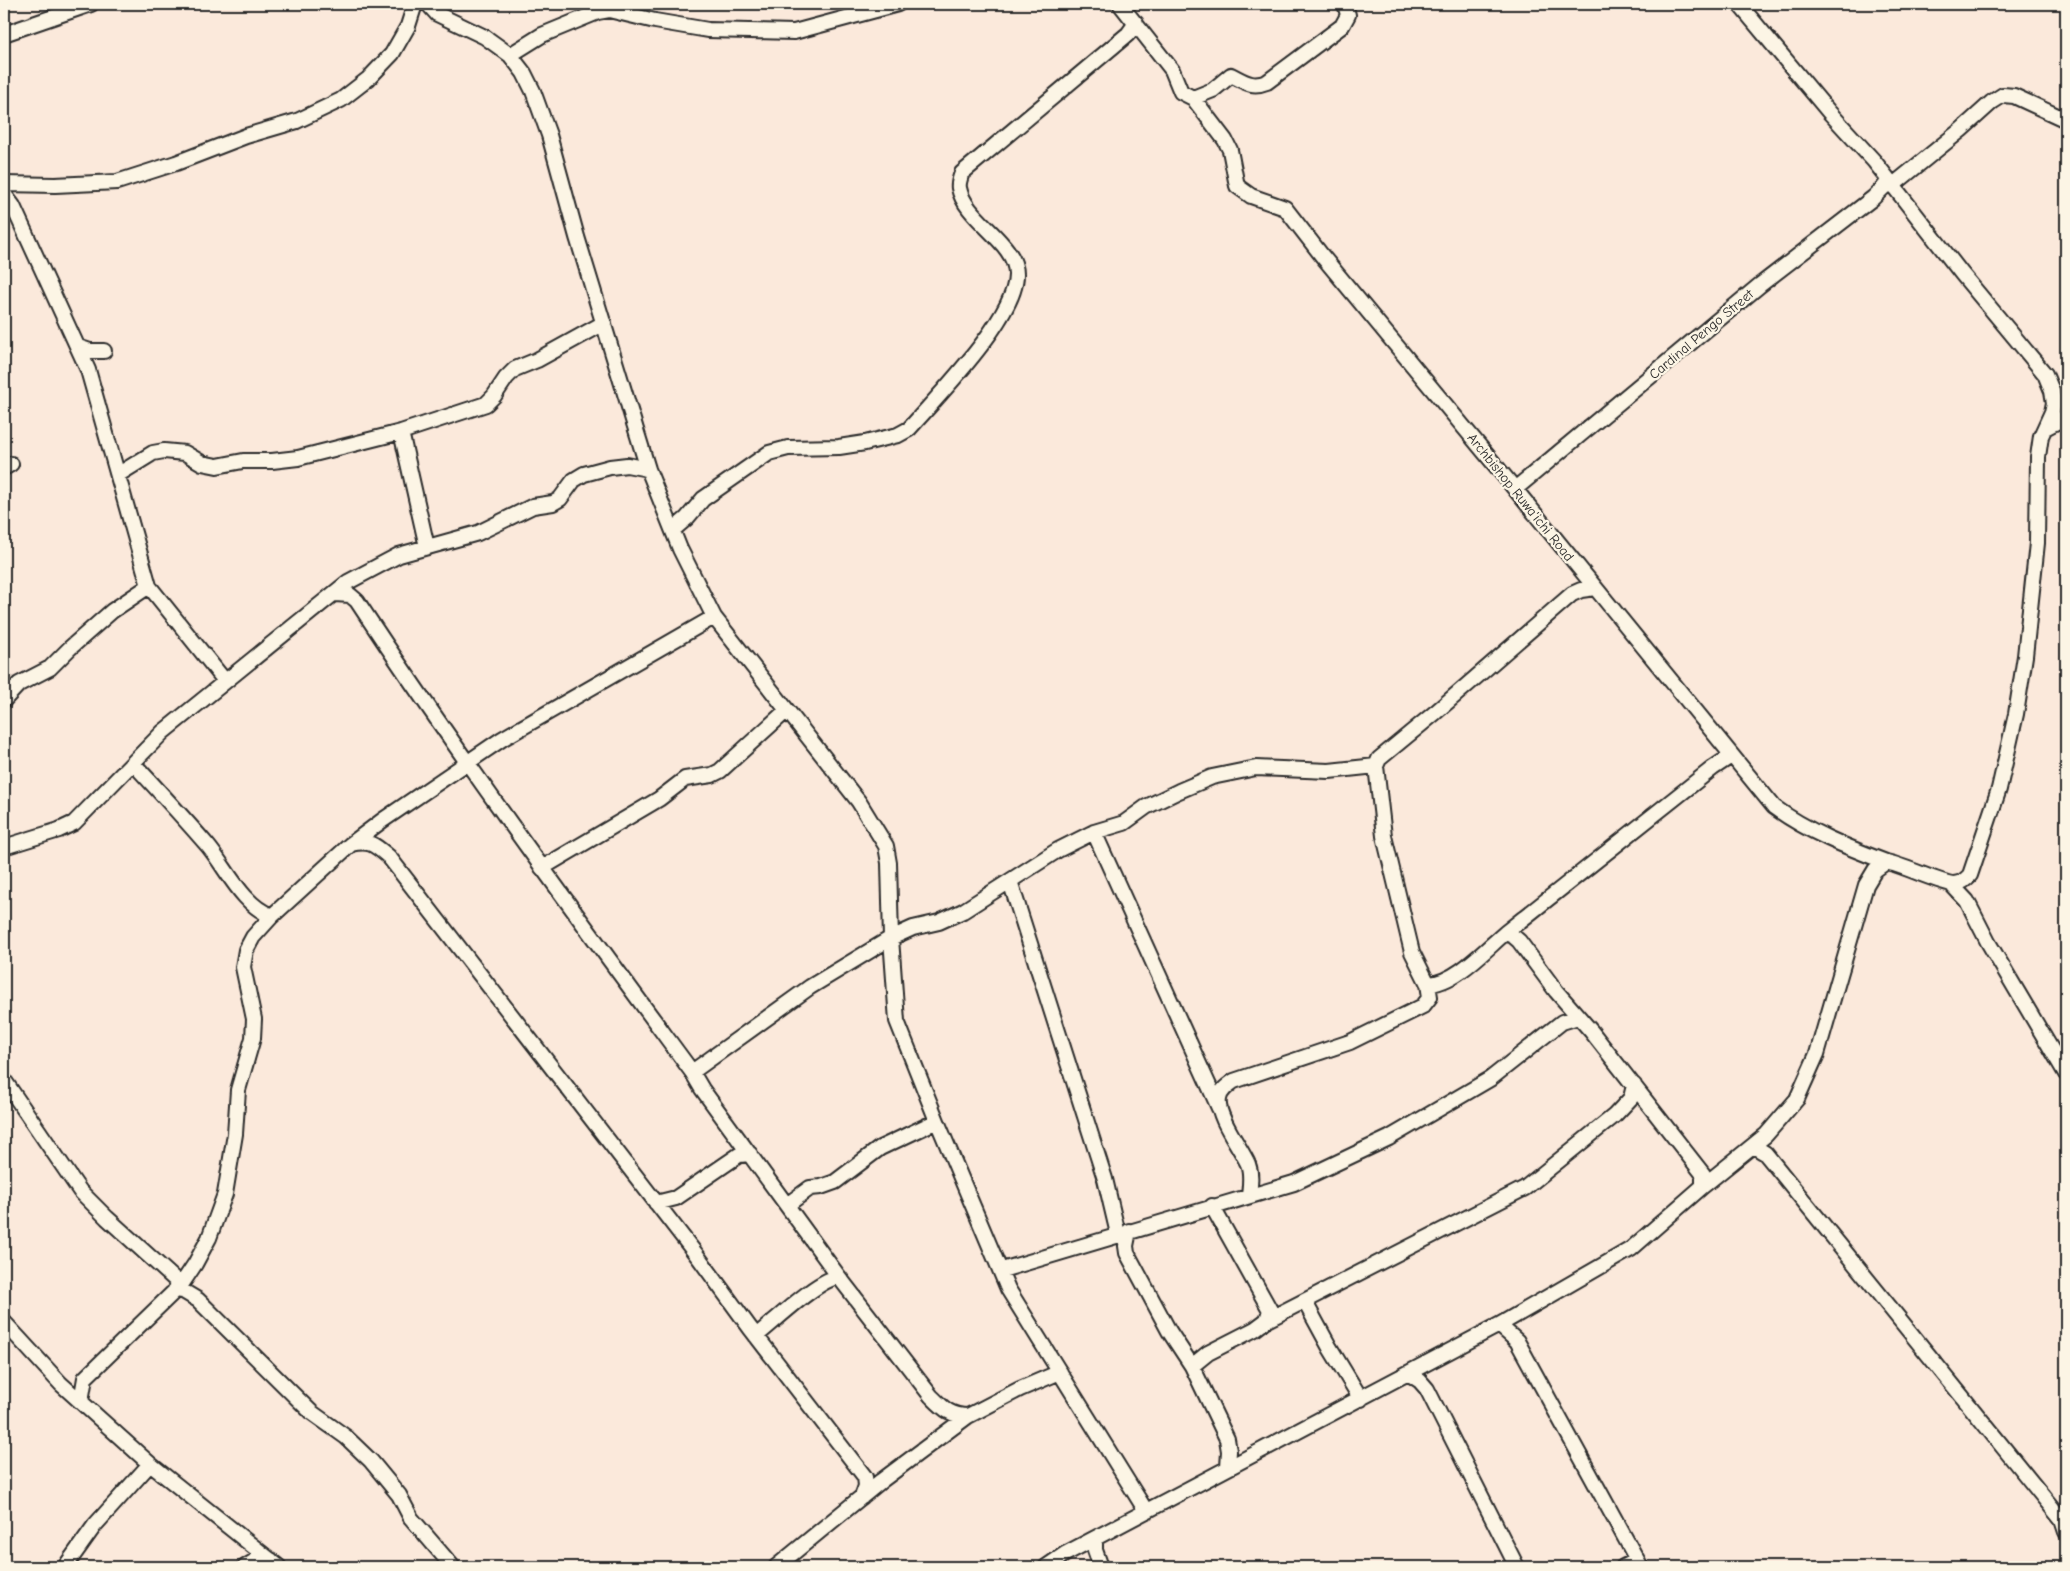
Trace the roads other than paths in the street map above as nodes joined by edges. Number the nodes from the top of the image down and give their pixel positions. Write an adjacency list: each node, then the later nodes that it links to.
1 (91, 4): 10 (street)
2 (415, 4): 8 (street)
3 (898, 4): 11 (street)
4 (1120, 4): 9 (street)
5 (1345, 4): 12 (street)
6 (1739, 4): 14 (street)
7 (433, 9): 8 (street); 11 (street)
8 (410, 18): 16 (street)
9 (1136, 29): 12 (street); 28 (street)
10 (4, 34)
11 (510, 55): 19 (street)
12 (1193, 98): 27 (street, Archbishop Ruwa'ichi Road)
13 (2066, 120): 14 (street, Cardinal Pengo Street)
14 (1890, 183): 23 (street); 27 (street, Cardinal Pengo Street)
15 (4, 184): 16 (street)
16 (21, 186): 18 (street)
17 (4, 194): 18 (street)
18 (14, 206): 20 (street)
19 (604, 323): 24 (street); 25 (street)
20 (78, 347): 21 (street); 26 (street)
21 (104, 351)
22 (2066, 417): 23 (street)
23 (2045, 428): 46 (street)
24 (401, 432): 26 (street); 29 (street)
25 (648, 469): 28 (street); 29 (street)
26 (119, 474): 30 (street)
27 (1515, 489): 31 (street, Archbishop Ruwa'ichi Road)
28 (673, 530): 33 (street)
29 (427, 547): 32 (street)
30 (150, 586): 34 (street); 35 (street)
31 (1595, 588): 37 (street, Archbishop Ruwa'ichi Road); 40 (street)
32 (335, 594): 34 (street); 39 (street)
33 (714, 617): 36 (street); 39 (street)
34 (225, 681): 38 (street)
35 (4, 700)
36 (786, 711): 45 (street); 52 (street)
37 (1732, 756): 44 (street, Archbishop Ruwa'ichi Road); 51 (street)
38 (132, 763): 43 (street); 50 (street)
39 (467, 763): 42 (street); 45 (street)
40 (1376, 766): 41 (street); 53 (street)
41 (1094, 832): 47 (street); 59 (street)
42 (351, 844): 50 (street); 65 (street)
43 (4, 847)
44 (1886, 862): 48 (street, Archbishop Ruwa'ichi Road); 61 (street)
45 (542, 868): 55 (street)
46 (1970, 875): 48 (street); 49 (street)
47 (1010, 881): 52 (street); 68 (street)
48 (1951, 884): 49 (street)
49 (1967, 901): 56 (street)
50 (272, 916): 71 (street)
51 (1505, 933): 53 (street); 54 (street)
52 (891, 938): 55 (street); 60 (street)
53 (1428, 984): 59 (street)
54 (1578, 1017): 58 (street); 64 (street)
55 (692, 1072): 62 (street)
56 (2066, 1074)
57 (4, 1080): 71 (street)
58 (1634, 1085): 63 (street); 72 (street)
59 (1220, 1110): 64 (street)
60 (937, 1121): 66 (street); 69 (street)
61 (1752, 1146): 63 (street); 93 (street)
62 (750, 1154): 65 (street); 66 (street)
63 (1703, 1186): 75 (street)
64 (1249, 1196): 67 (street)
65 (656, 1203): 76 (street)
66 (787, 1205): 70 (street)
67 (1212, 1206): 68 (street); 73 (street)
68 (1123, 1233): 69 (street); 77 (street)
69 (1002, 1270): 78 (street)
70 (838, 1277): 76 (street); 84 (street)
71 (178, 1288): 80 (street); 99 (street)
72 (1306, 1302): 73 (street); 82 (street)
73 (1267, 1320): 77 (street)
74 (4, 1322): 81 (street)
75 (1499, 1325): 79 (street); 96 (street)
76 (756, 1336): 89 (street)
77 (1192, 1366): 88 (street)
78 (1060, 1372): 85 (street); 92 (street)
79 (1408, 1373): 82 (street); 103 (street)
80 (85, 1378): 81 (street); 83 (street)
81 (61, 1384): 83 (street)
82 (1361, 1399): 88 (street)
83 (81, 1401): 87 (street)
84 (947, 1412): 85 (street); 86 (street)
85 (968, 1416): 86 (street)
86 (942, 1434): 90 (street)
87 (150, 1464): 95 (street); 97 (street)
88 (1228, 1467): 92 (street)
89 (865, 1477): 90 (street); 91 (street)
90 (881, 1481): 91 (street)
91 (862, 1497): 100 (street)
92 (1146, 1511): 94 (street)
93 (2066, 1528)
94 (1096, 1539): 101 (street); 102 (street)
95 (275, 1564): 98 (street)
96 (1639, 1564): 104 (street)
97 (65, 1567)
98 (245, 1567)
99 (453, 1567)
100 (776, 1567)
101 (1046, 1567)
102 (1101, 1567)
103 (1517, 1567)
104 (1623, 1567)

